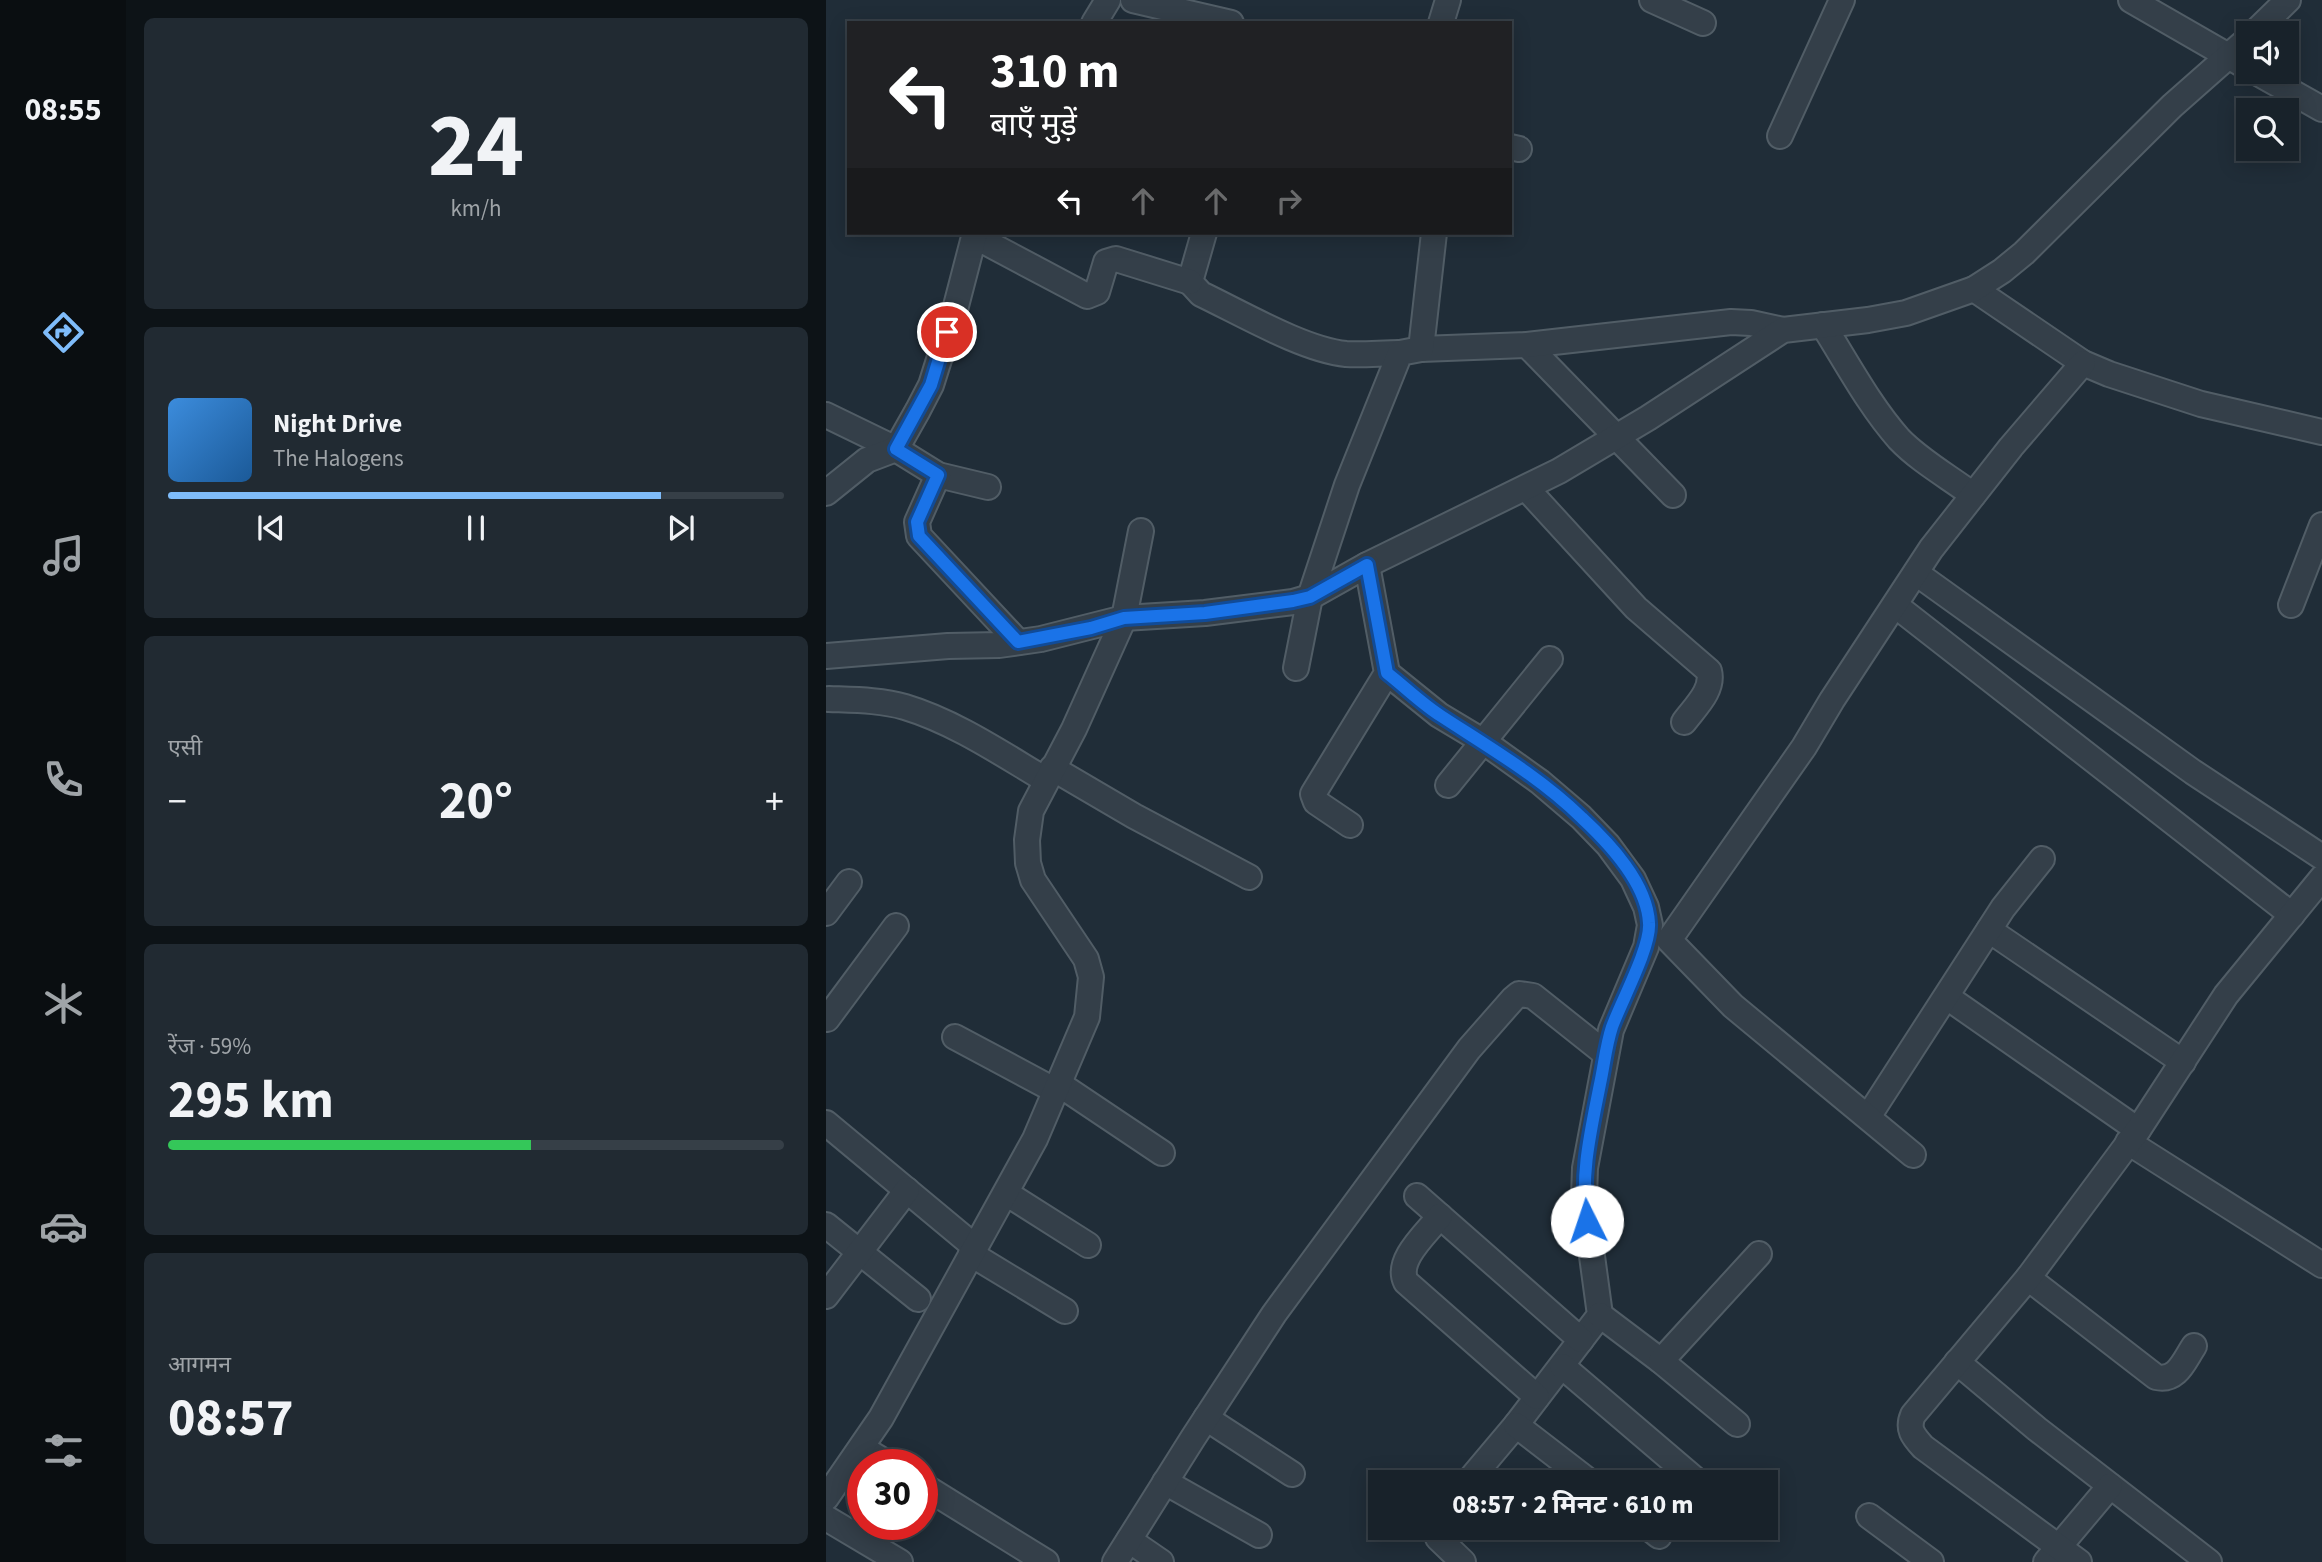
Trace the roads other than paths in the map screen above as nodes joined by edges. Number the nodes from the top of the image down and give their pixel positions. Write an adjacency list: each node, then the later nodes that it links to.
1 (1108, 0): 9 (street)
2 (1133, 0): 8 (street)
3 (1448, 0): 11 (street)
4 (1652, 0): 13 (street)
5 (1842, 0): 18 (street)
6 (2131, 0): 14 (street)
7 (2288, 0): 12 (street)
8 (1174, 4): 10 (street)
9 (1095, 21)
10 (1225, 21)
11 (1442, 21)
12 (2266, 21)
13 (1703, 23)
14 (2236, 60)
15 (2236, 64): 24 (street)
16 (2277, 84): 17 (street)
17 (2322, 109)
18 (1780, 136)
19 (975, 235): 33 (street)
20 (977, 235): 23 (street)
21 (1203, 235): 23 (street)
22 (1434, 235): 28 (street)
23 (1190, 282): 28 (street)
24 (1974, 289): 25 (street); 29 (street)
25 (1823, 325): 26 (street); 39 (street)
26 (1783, 330): 27 (street); 32 (street)
27 (1527, 345): 28 (street); 32 (street)
28 (1410, 351): 44 (street)
29 (2082, 363): 31 (street); 39 (street)
30 (826, 415): 33 (street)
31 (2322, 432)
32 (1615, 438): 36 (street); 38 (street)
33 (896, 449): 34 (street); 37 (street)
34 (938, 475): 35 (street); 48 (street)
35 (988, 487)
36 (1526, 488): 42 (street); 54 (street)
37 (826, 493)
38 (1673, 495)
39 (1973, 495): 43 (street)
40 (2322, 525): 46 (street)
41 (1141, 531): 47 (street)
42 (1367, 565): 44 (street); 52 (street)
43 (1916, 573): 45 (street); 59 (street)
44 (1310, 597): 47 (street); 51 (street)
45 (1895, 605): 65 (street); 68 (street)
46 (2291, 605)
47 (1124, 618): 48 (street); 56 (street)
48 (1018, 642): 49 (street)
49 (826, 656)
50 (1550, 659): 55 (street)
51 (1296, 668)
52 (1387, 673): 55 (street); 58 (street)
53 (829, 699): 56 (street)
54 (1684, 722)
55 (1484, 742): 57 (street); 68 (street)
56 (1049, 774): 61 (street); 74 (street)
57 (1448, 785)
58 (1350, 825)
59 (2322, 857)
60 (2042, 859): 67 (street)
61 (1249, 877)
62 (2322, 878): 65 (street)
63 (849, 882): 64 (street)
64 (826, 913)
65 (2292, 915): 73 (street)
66 (896, 926): 70 (street)
67 (1990, 930): 69 (street); 73 (street)
68 (1659, 932): 72 (street); 75 (street)
69 (1947, 997): 75 (street); 77 (street)
70 (832, 1023)
71 (956, 1037): 74 (street)
72 (1606, 1054): 94 (street); 101 (street)
73 (2183, 1062): 77 (street)
74 (1058, 1087): 78 (street); 81 (street)
75 (1868, 1117): 79 (street)
76 (826, 1123): 80 (street)
77 (2133, 1136): 89 (street); 90 (street)
78 (1162, 1153)
79 (1913, 1155)
80 (906, 1190): 86 (street); 87 (street)
81 (1006, 1193): 85 (street); 87 (street)
82 (1417, 1196): 83 (street)
83 (1440, 1216): 95 (street); 100 (street)
84 (826, 1225): 86 (street)
85 (1088, 1245)
86 (860, 1251): 91 (street); 92 (street)
87 (973, 1251): 93 (street); 104 (street)
88 (1759, 1254): 97 (street)
89 (2322, 1265)
90 (2028, 1279): 96 (street); 98 (street)
91 (826, 1296)
92 (918, 1299)
93 (1065, 1311)
94 (1600, 1315): 95 (street); 97 (street)
95 (1581, 1340): 99 (street)
96 (2194, 1346)
97 (1661, 1361): 102 (street)
98 (1957, 1362): 110 (street); 118 (street)
99 (1562, 1366): 100 (street); 107 (street)
100 (1536, 1397): 103 (street)
101 (1206, 1418): 108 (street); 109 (street)
102 (1737, 1424)
103 (1516, 1425): 105 (street); 106 (street)
104 (862, 1448): 111 (street)
105 (1478, 1470)
106 (1574, 1470)
107 (1684, 1470)
108 (1292, 1474)
109 (1165, 1482): 115 (street); 116 (street)
110 (2110, 1486): 118 (street); 126 (street)
111 (828, 1490)
112 (938, 1495): 120 (street)
113 (1869, 1516): 124 (street)
114 (826, 1518): 119 (street)
115 (1259, 1535)
116 (1129, 1540): 121 (street); 122 (street)
117 (1440, 1540): 123 (street)
118 (2052, 1554): 125 (street)
119 (900, 1562)
120 (1046, 1562)
121 (1115, 1562)
122 (1161, 1562)
123 (1463, 1562)
124 (1931, 1562)
125 (2079, 1562)
126 (2209, 1562)

